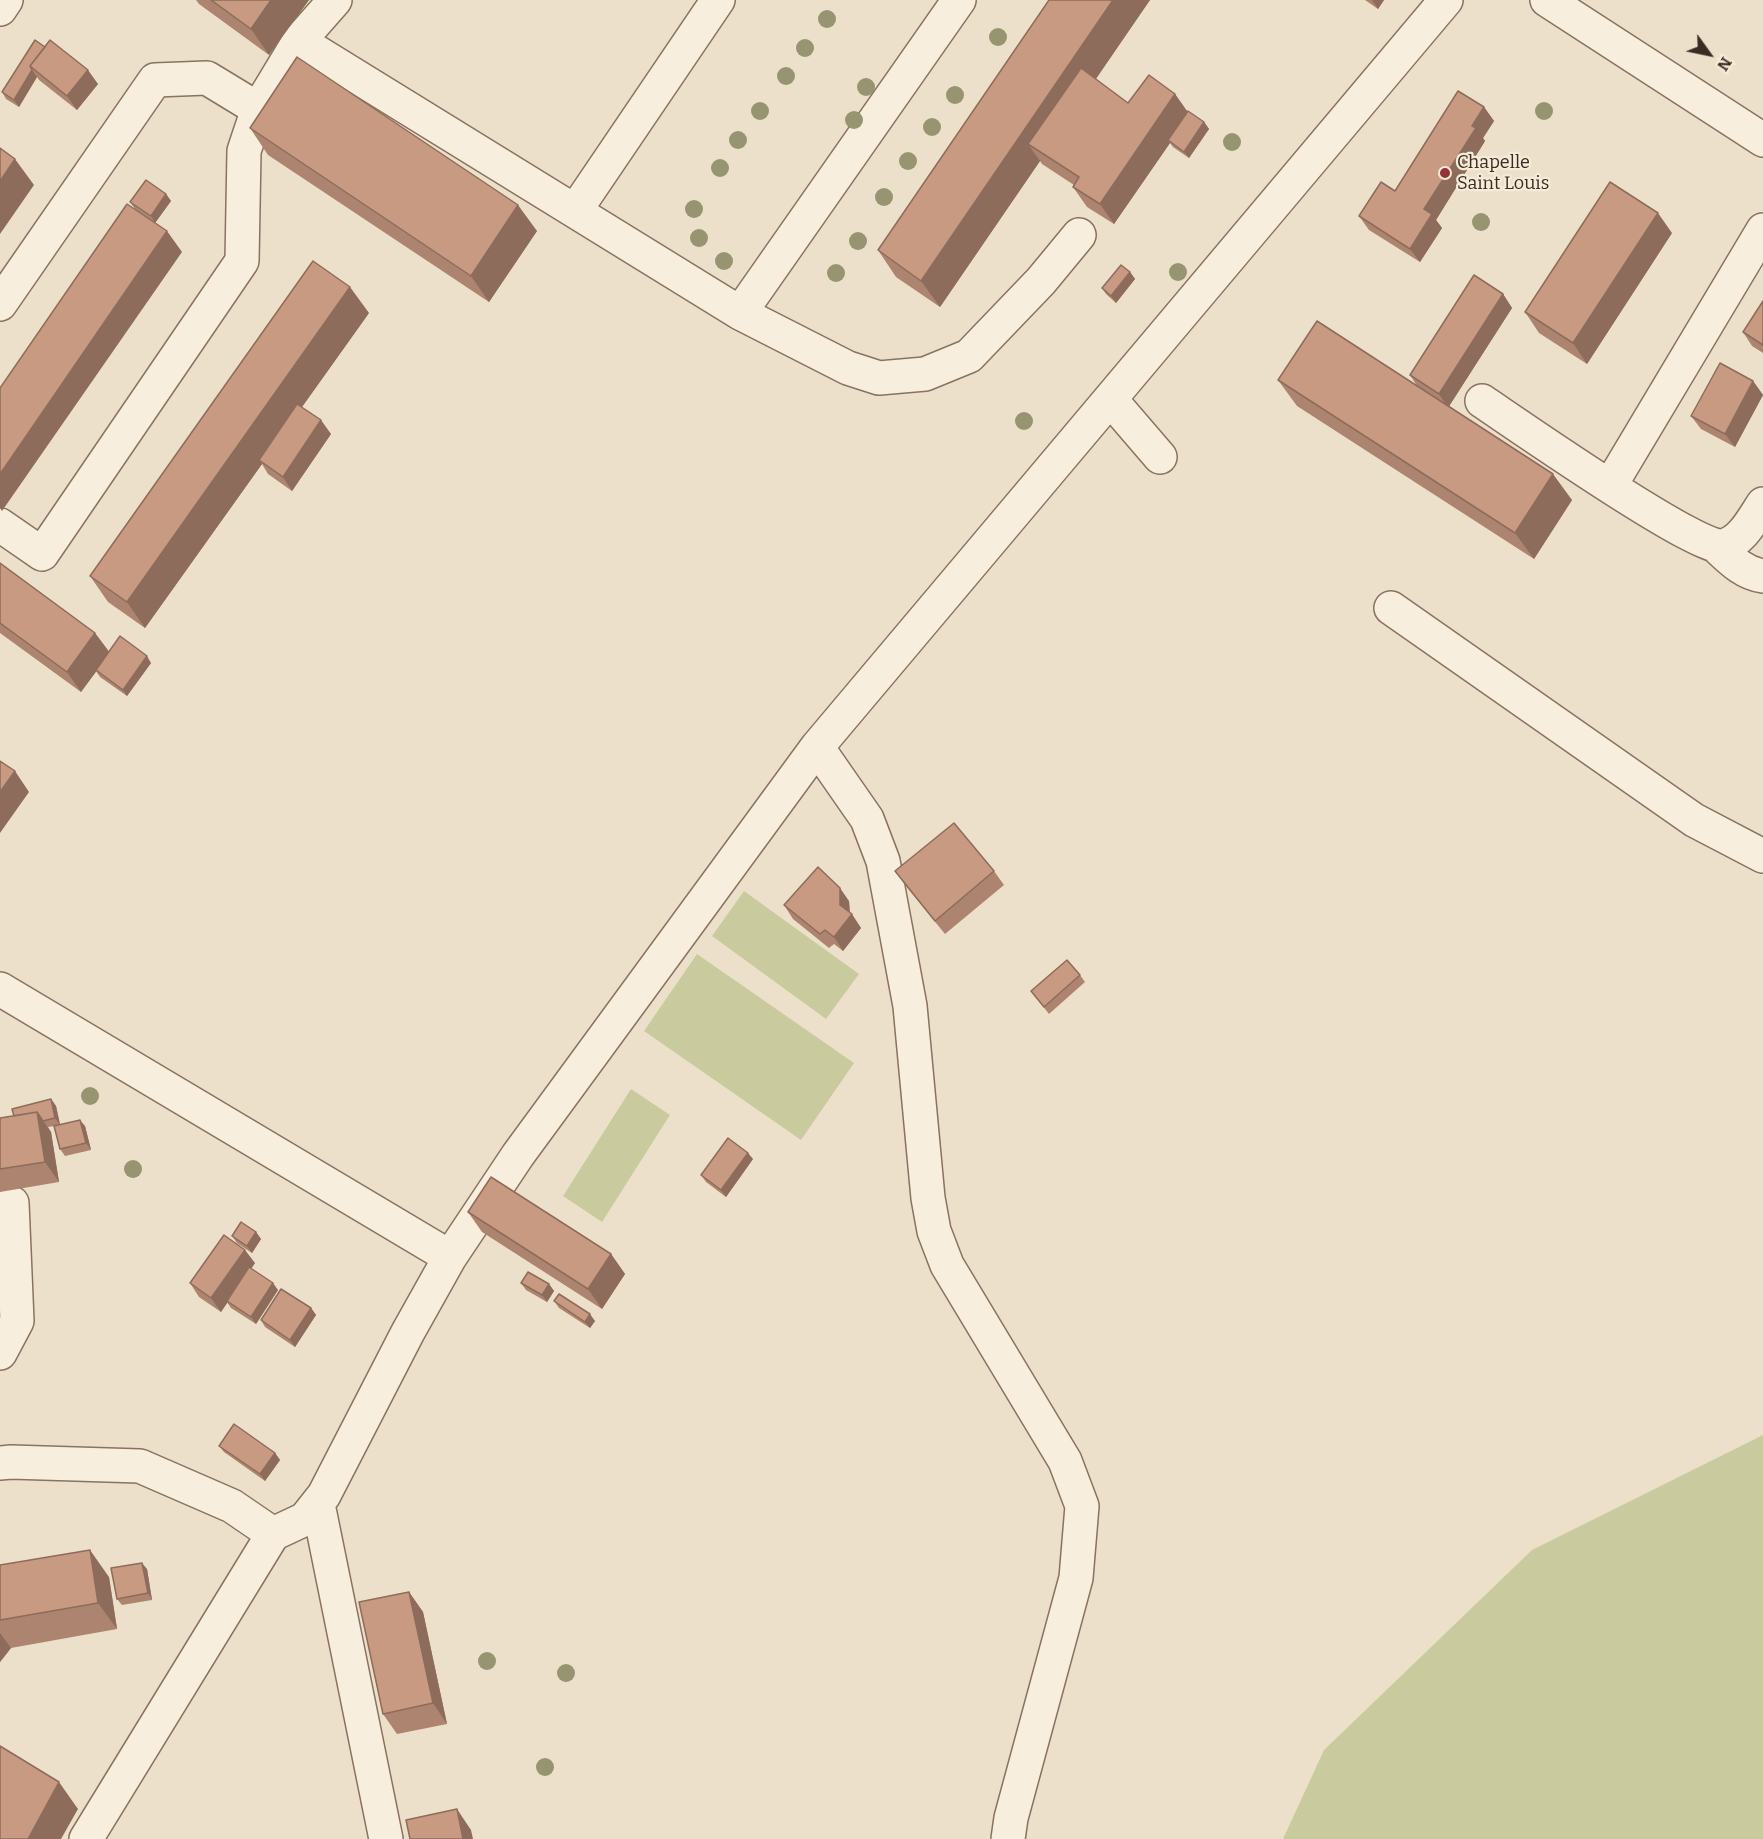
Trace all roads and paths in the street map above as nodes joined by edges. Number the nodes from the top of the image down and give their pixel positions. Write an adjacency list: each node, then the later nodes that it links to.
1 (6, 0): 7 (lane)
2 (335, 0): 8 (lane)
3 (718, 0): 11 (lane)
4 (959, 0): 15 (lane)
5 (1446, 0): 16 (lane)
6 (1546, 0): 10 (lane)
7 (0, 9)
8 (299, 41): 9 (lane); 11 (lane)
9 (258, 109): 14 (lane); 21 (lane)
10 (1763, 140)
11 (575, 211): 15 (lane)
12 (1763, 230): 19 (lane)
13 (1079, 235): 15 (lane)
14 (0, 304)
15 (740, 313)
16 (1111, 400): 18 (lane); 25 (lane)
17 (1482, 401): 19 (lane)
18 (1160, 458)
19 (1610, 486): 22 (lane)
20 (1763, 504): 22 (lane)
21 (0, 525)
22 (1716, 546): 23 (lane)
23 (1763, 576)
24 (1391, 608): 26 (lane)
25 (818, 747): 29 (lane); 36 (lane)
26 (1763, 856)
27 (0, 989): 29 (lane)
28 (12, 1203): 30 (lane)
29 (450, 1257): 32 (lane)
30 (0, 1353)
31 (0, 1463): 33 (lane)
32 (318, 1504): 33 (lane); 35 (lane)
33 (273, 1534): 34 (lane)
34 (86, 1839)
35 (386, 1839)
36 (1008, 1839)

